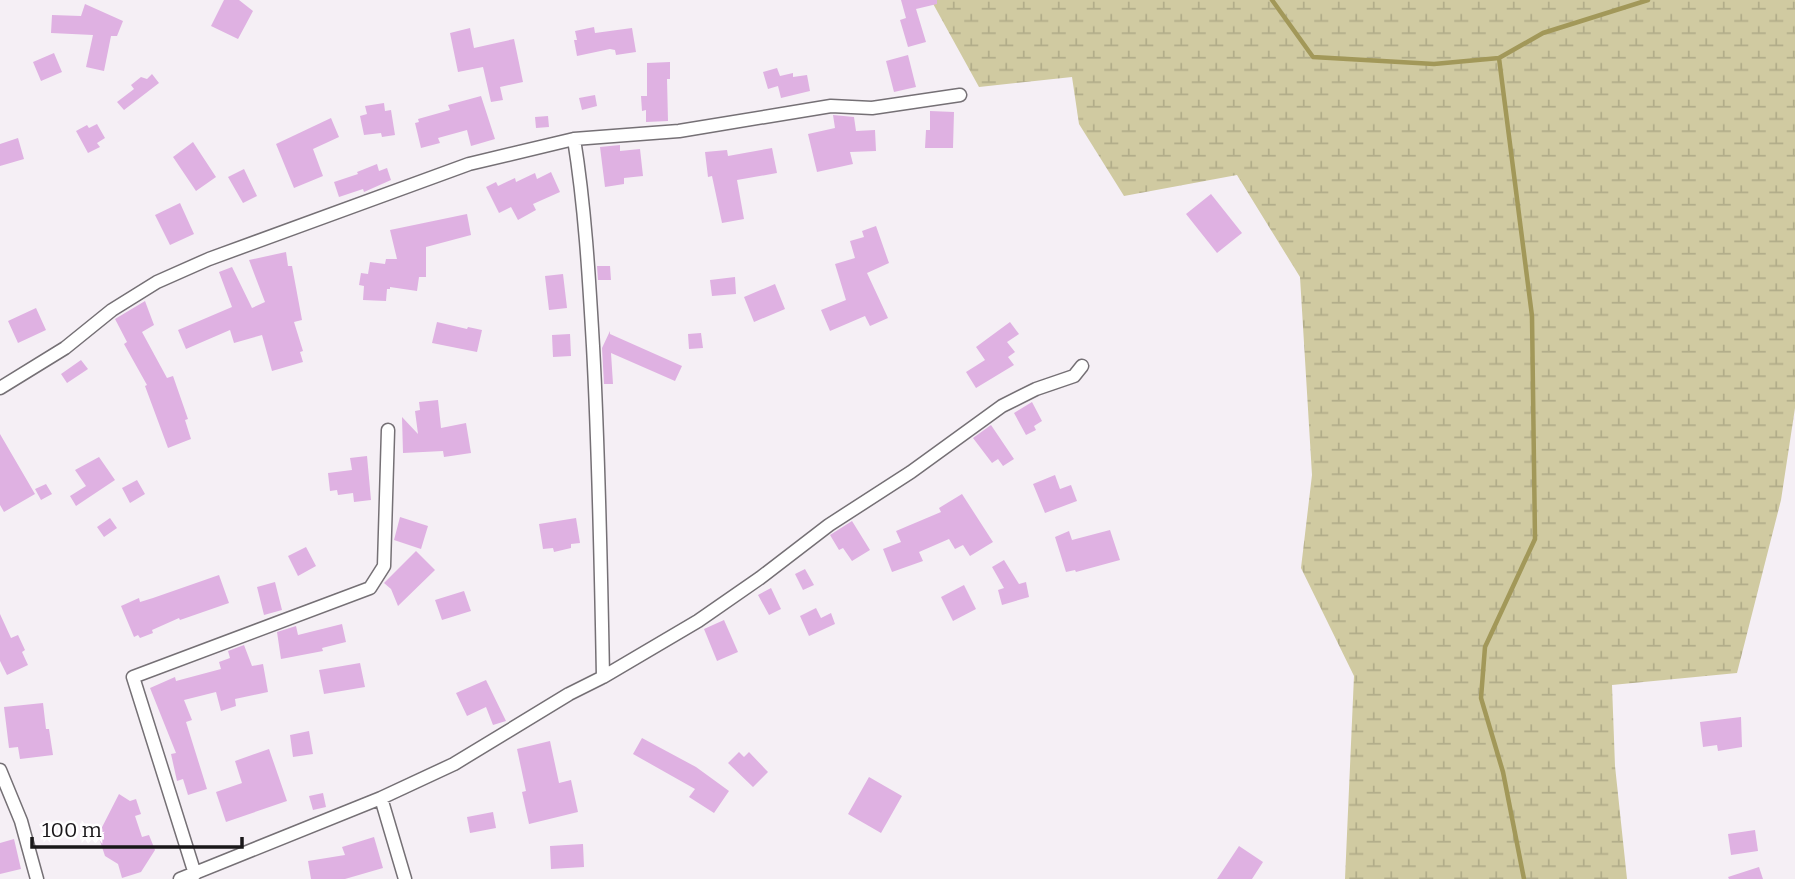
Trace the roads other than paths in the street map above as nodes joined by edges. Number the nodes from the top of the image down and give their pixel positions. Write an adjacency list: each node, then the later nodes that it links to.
1 (960, 95): 2 (street)
2 (573, 139): 4 (street); 6 (street)
3 (1082, 366): 6 (street)
4 (0, 388)
5 (388, 430): 9 (street)
6 (603, 677): 8 (street)
7 (0, 770): 10 (street)
8 (381, 798): 9 (street); 12 (street)
9 (195, 874): 11 (street)
10 (37, 879)
11 (180, 879)
12 (405, 879)

